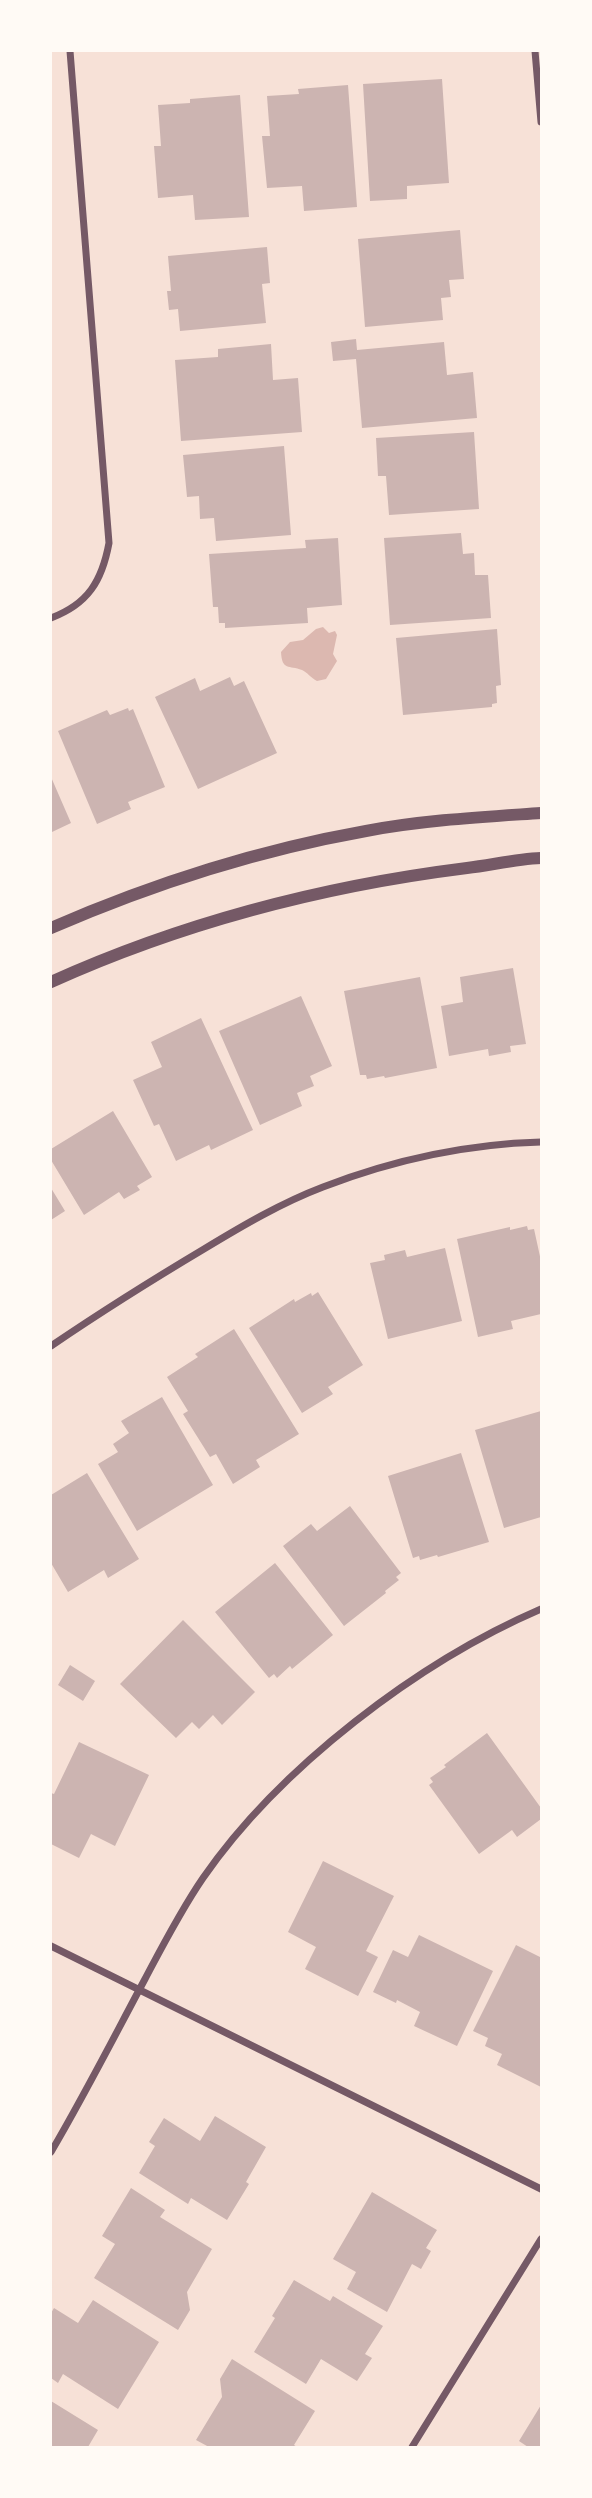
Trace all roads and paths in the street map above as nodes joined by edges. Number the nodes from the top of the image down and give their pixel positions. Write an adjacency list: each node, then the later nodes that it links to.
1 (70, 51): 4 (street)
2 (535, 51): 3 (street)
3 (541, 122)
4 (51, 618)
5 (541, 813): 7 (street)
6 (541, 858): 8 (street)
7 (51, 928)
8 (51, 982)
9 (541, 1142): 10 (street)
10 (51, 1346)
11 (541, 1609): 13 (street)
12 (51, 1946): 13 (street)
13 (139, 1989): 14 (street); 15 (street)
14 (51, 2152)
15 (541, 2189)
16 (541, 2239): 17 (street)
17 (412, 2447)

